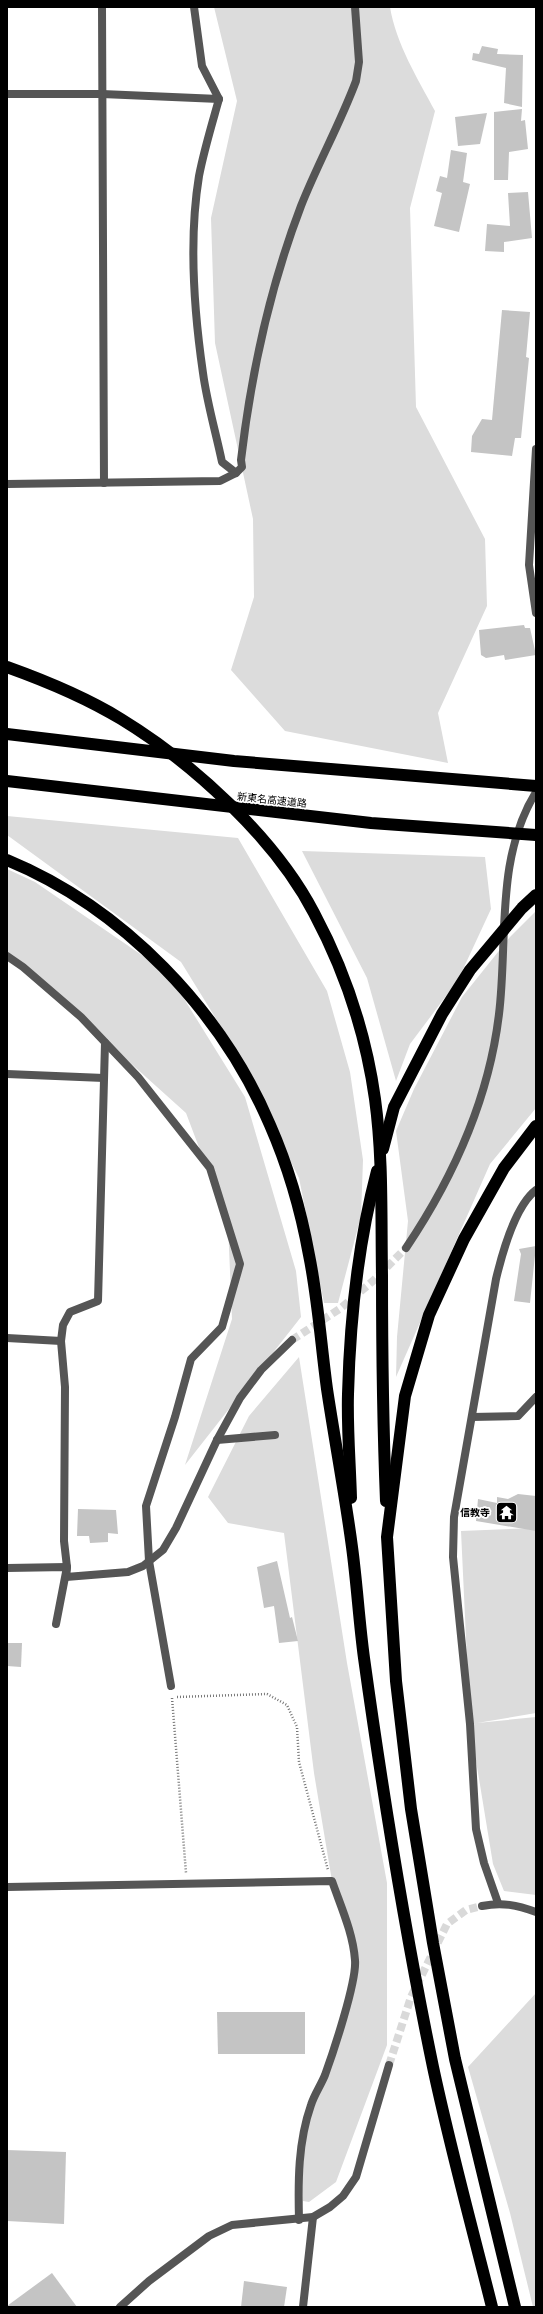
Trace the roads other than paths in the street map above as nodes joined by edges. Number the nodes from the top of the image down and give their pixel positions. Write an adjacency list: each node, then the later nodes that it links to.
1 (102, 7): 5 (street)
2 (194, 7): 6 (street)
3 (355, 7): 8 (street)
4 (7, 94): 5 (street)
5 (102, 94): 6 (street); 9 (street)
6 (219, 99): 8 (street)
7 (536, 449): 11 (street)
8 (236, 473): 9 (street)
9 (104, 483): 10 (street)
10 (7, 484)
11 (536, 613)
12 (7, 667): 34 (highway)
13 (7, 734): 15 (highway)
14 (7, 782): 17 (highway, 新東名高速道路)
15 (536, 786)
16 (536, 792): 26 (street)
17 (536, 835)
18 (7, 860): 35 (highway)
19 (536, 895): 35 (highway)
20 (7, 956): 21 (street)
21 (105, 1043): 23 (street); 36 (street)
22 (7, 1074): 23 (street)
23 (104, 1078): 29 (street)
24 (536, 1126): 34 (highway)
25 (536, 1190): 31 (street)
26 (406, 1248)
27 (7, 1338): 29 (street)
28 (292, 1340): 33 (street)
29 (61, 1341): 37 (street)
30 (536, 1397): 31 (street)
31 (472, 1417): 42 (street)
32 (275, 1435): 33 (street)
33 (217, 1440): 36 (street)
34 (387, 1537): 51 (highway)
35 (352, 1547): 50 (highway)
36 (149, 1561): 37 (street); 40 (street)
37 (67, 1567): 38 (street); 39 (street)
38 (7, 1568)
39 (56, 1624)
40 (171, 1686)
41 (7, 1887): 47 (street)
42 (498, 1903): 43 (street); 44 (street)
43 (482, 1906)
44 (536, 1912)
45 (389, 2066): 46 (street)
46 (313, 2217): 47 (street); 49 (street)
47 (299, 2220): 48 (street)
48 (120, 2307)
49 (303, 2307)
50 (492, 2307)
51 (515, 2307)

